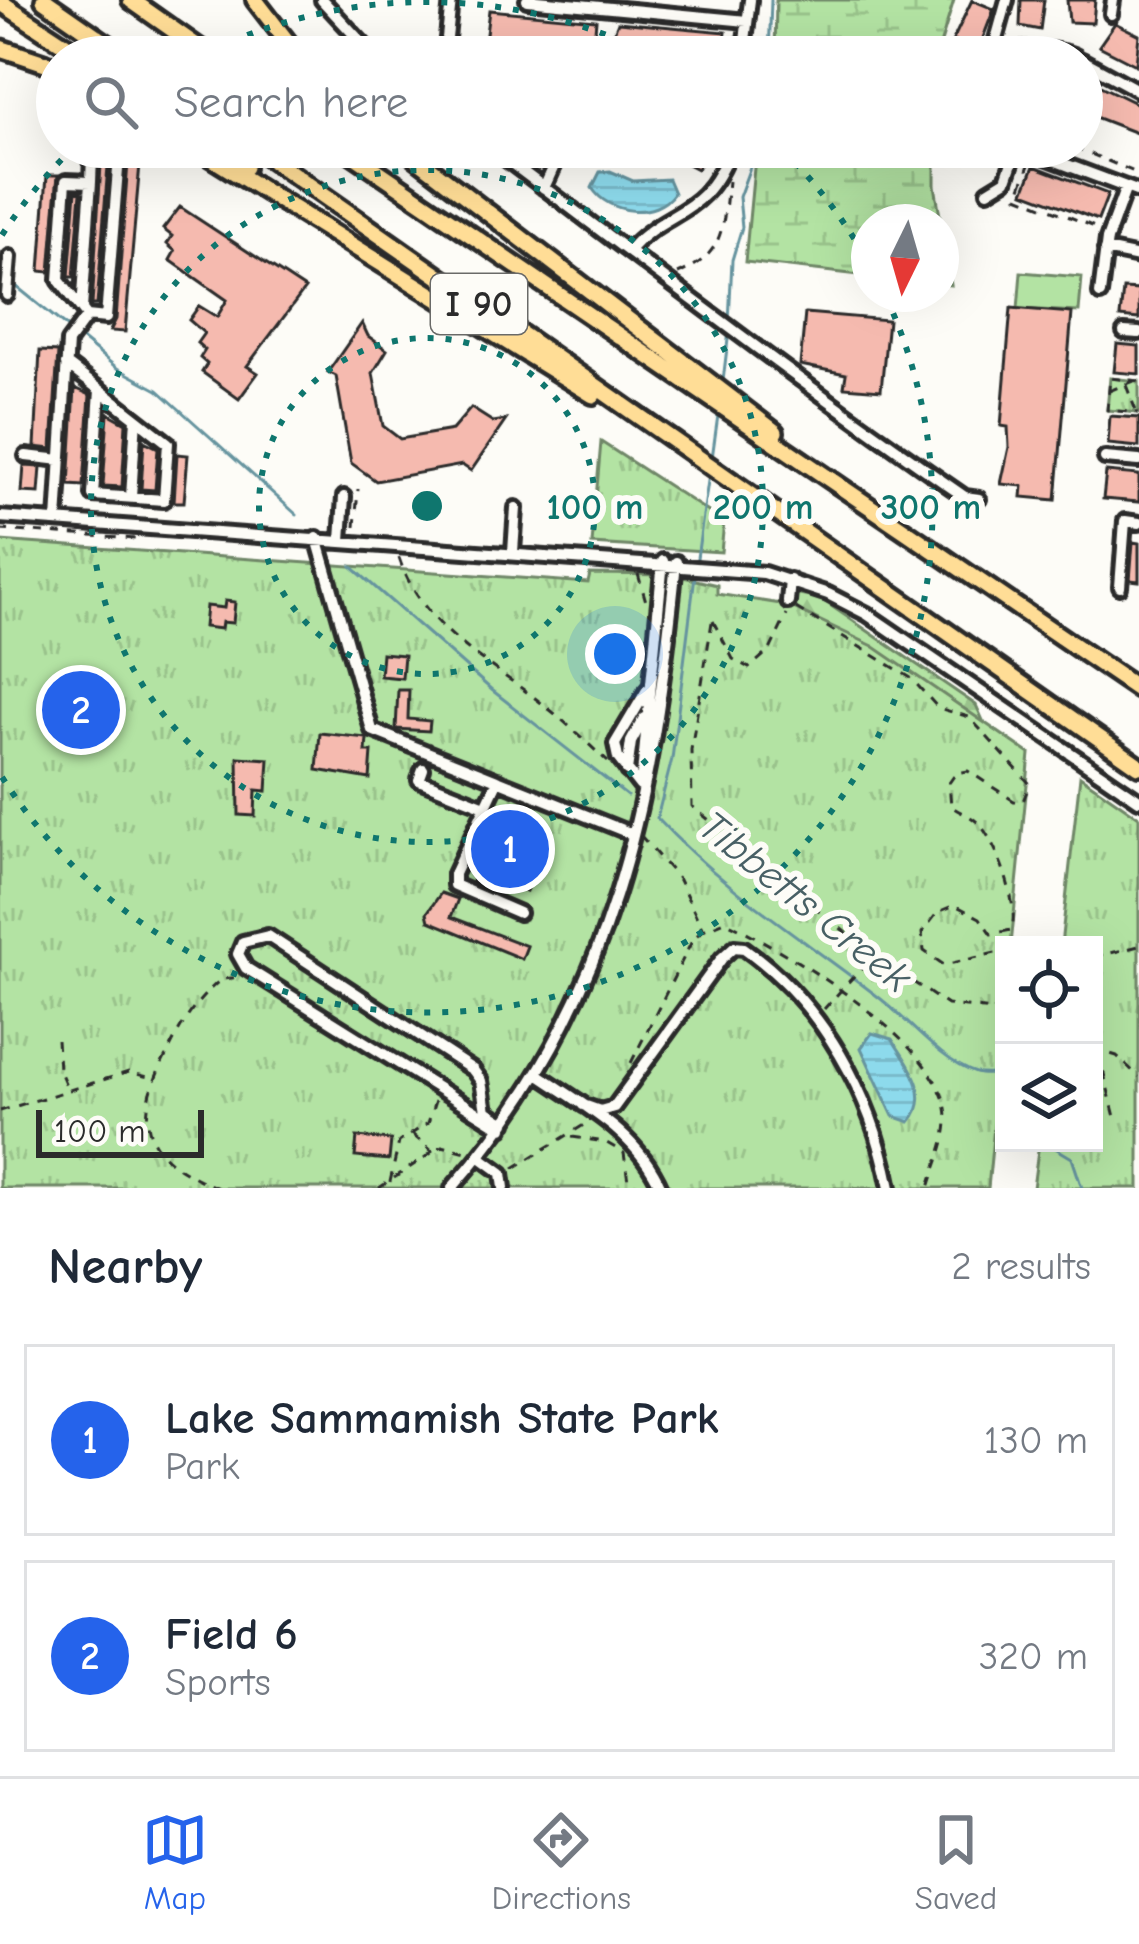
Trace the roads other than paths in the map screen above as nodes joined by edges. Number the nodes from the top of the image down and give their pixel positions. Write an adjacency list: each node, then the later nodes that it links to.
1 (44, 0): 15 (highway)
2 (130, 0): 16 (highway)
3 (255, 0): 17 (highway)
4 (322, 0): 18 (street)
5 (451, 0): 19 (street)
6 (527, 0): 11 (street)
7 (750, 0): 13 (street)
8 (1007, 0): 21 (street)
9 (1114, 0): 12 (street)
10 (2, 1): 14 (highway)
11 (608, 4): 13 (street)
12 (1112, 14)
13 (747, 21): 20 (street)
14 (53, 36)
15 (96, 36)
16 (182, 36)
17 (283, 36)
18 (355, 36)
19 (447, 36)
20 (745, 36)
21 (997, 36)
22 (0, 48): 23 (highway)
23 (36, 60)
24 (1103, 71): 25 (street)
25 (1139, 91)
26 (92, 168): 38 (street)
27 (118, 168): 50 (street)
28 (228, 168): 47 (highway)
29 (246, 168): 47 (highway)
30 (284, 168): 60 (highway, I 90)
31 (374, 168): 55 (highway, I 90)
32 (429, 168): 55 (highway)
33 (518, 168): 40 (street)
34 (553, 168): 40 (street)
35 (721, 168): 44 (street)
36 (1010, 168): 41 (street)
37 (1075, 168): 39 (street)
38 (91, 182): 50 (street); 50 (street)
39 (1126, 187): 42 (street); 43 (street)
40 (544, 188): 44 (street)
41 (988, 191)
42 (1139, 192)
43 (1105, 250): 46 (street); 48 (street)
44 (628, 251): 64 (street)
45 (10, 257): 49 (street)
46 (1139, 257)
47 (401, 274): 60 (highway)
48 (1100, 294)
49 (8, 295)
50 (83, 317): 53 (street)
51 (1124, 332): 52 (street)
52 (1139, 333)
53 (67, 364): 54 (street); 59 (street)
54 (100, 390): 56 (street); 62 (street)
55 (713, 393): 77 (highway)
56 (136, 418): 62 (street); 62 (street)
57 (26, 456): 59 (street)
58 (1105, 458): 61 (street)
59 (61, 460): 67 (street)
60 (704, 461): 80 (highway, I 90)
61 (1139, 461)
62 (130, 497)
63 (344, 497): 70 (street)
64 (979, 499)
65 (516, 508): 71 (street)
66 (0, 517): 67 (street)
67 (57, 521): 69 (street)
68 (1139, 523): 74 (street)
69 (316, 538): 70 (street); 79 (street)
70 (341, 540): 71 (street)
71 (513, 552): 72 (street)
72 (676, 562): 73 (street); 76 (street); 83 (street)
73 (790, 580): 75 (street); 84 (street)
74 (1120, 587)
75 (788, 602)
76 (652, 682): 78 (street); 81 (street)
77 (1139, 690)
78 (649, 710): 81 (street); 83 (street)
79 (429, 753): 82 (street); 85 (street)
80 (1139, 766)
81 (627, 771): 83 (street)
82 (498, 780): 85 (street); 86 (street)
83 (642, 789): 86 (street)
84 (1139, 800)
85 (485, 806): 87 (street)
86 (636, 835): 88 (street)
87 (519, 913)
88 (539, 1075): 89 (street); 91 (street)
89 (583, 1105): 90 (street); 92 (street)
90 (614, 1106): 92 (street); 97 (street)
91 (504, 1125): 91 (street); 93 (street)
92 (616, 1129): 96 (street)
93 (480, 1157): 94 (street); 95 (street)
94 (452, 1188)
95 (504, 1188)
96 (661, 1188)
97 (890, 1188)

